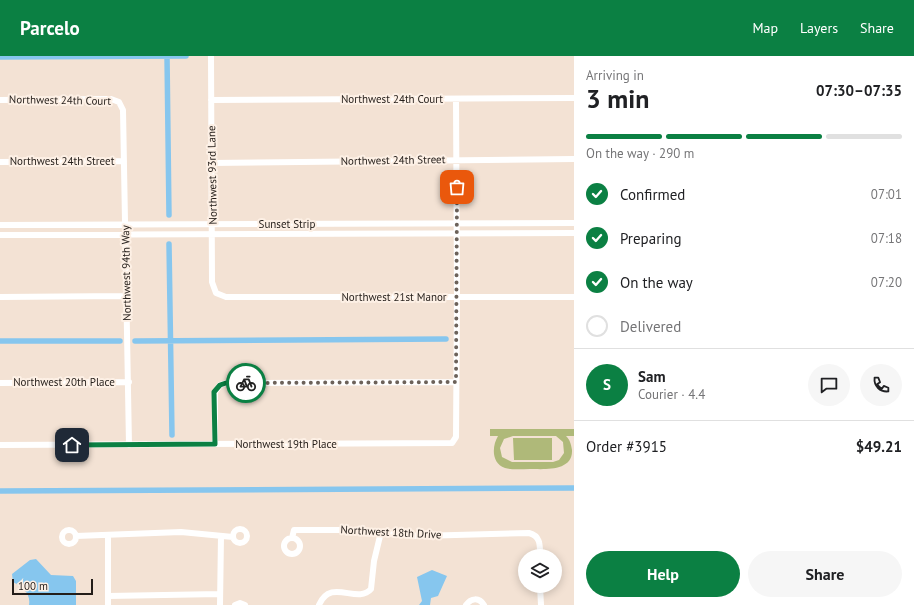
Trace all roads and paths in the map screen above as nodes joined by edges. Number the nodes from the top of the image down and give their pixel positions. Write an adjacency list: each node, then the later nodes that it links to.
1 (211, 56): 5 (street, Northwest 93rd Lane)
2 (574, 98): 3 (street, Northwest 24th Court)
3 (456, 99): 5 (street, Northwest 24th Court); 8 (street)
4 (0, 100): 6 (street, Northwest 24th Court)
5 (211, 100): 11 (street, Northwest 93rd Lane)
6 (119, 102): 9 (street, Northwest 94th Way)
7 (574, 159): 8 (street, Northwest 24th Street)
8 (456, 160): 11 (street, Northwest 24th Street); 13 (street)
9 (124, 161): 10 (street, Northwest 24th Street); 14 (street, Northwest 94th Way)
10 (0, 162)
11 (211, 163): 15 (street, Northwest 93rd Lane)
12 (574, 222): 13 (street, Sunset Strip)
13 (457, 223): 15 (street, Sunset Strip); 17 (street)
14 (126, 224): 15 (street, Sunset Strip); 16 (street, Sunset Strip); 19 (street, Northwest 94th Way)
15 (212, 224): 20 (street, Northwest 93rd Lane)
16 (0, 225)
17 (457, 233): 18 (street, Sunset Strip); 20 (street, Sunset Strip); 25 (street)
18 (574, 233)
19 (126, 234): 20 (street, Sunset Strip); 21 (street, Sunset Strip); 23 (street, Northwest 94th Way)
20 (212, 234): 22 (street, Northwest 93rd Lane)
21 (0, 235)
22 (216, 292): 25 (street, Northwest 21st Manor)
23 (126, 296): 24 (street); 28 (street, Northwest 94th Way)
24 (0, 297)
25 (457, 297): 26 (street, Northwest 21st Manor); 29 (street)
26 (574, 297)
27 (0, 382): 28 (street, Northwest 20th Place)
28 (129, 382): 32 (street, Northwest 94th Way)
29 (456, 382): 30 (street); 30 (street, Northwest 19th Place)
30 (215, 444): 32 (street, Northwest 19th Place)
31 (0, 445): 32 (street, Northwest 19th Place)
32 (130, 445)
33 (381, 532): 38 (street, Northwest 18th Drive); 39 (street, Northwest 18th Drive); 47 (street)
34 (108, 535): 35 (street); 36 (street); 42 (street)
35 (76, 536)
36 (221, 536): 37 (street); 41 (street)
37 (234, 537)
38 (292, 538)
39 (540, 549)
40 (540, 593): 50 (street)
41 (220, 594): 42 (street); 44 (street)
42 (108, 596): 43 (street)
43 (108, 605)
44 (220, 605)
45 (235, 605): 46 (street)
46 (245, 605)
47 (319, 605)
48 (466, 605): 49 (street)
49 (484, 605)
50 (541, 605)

